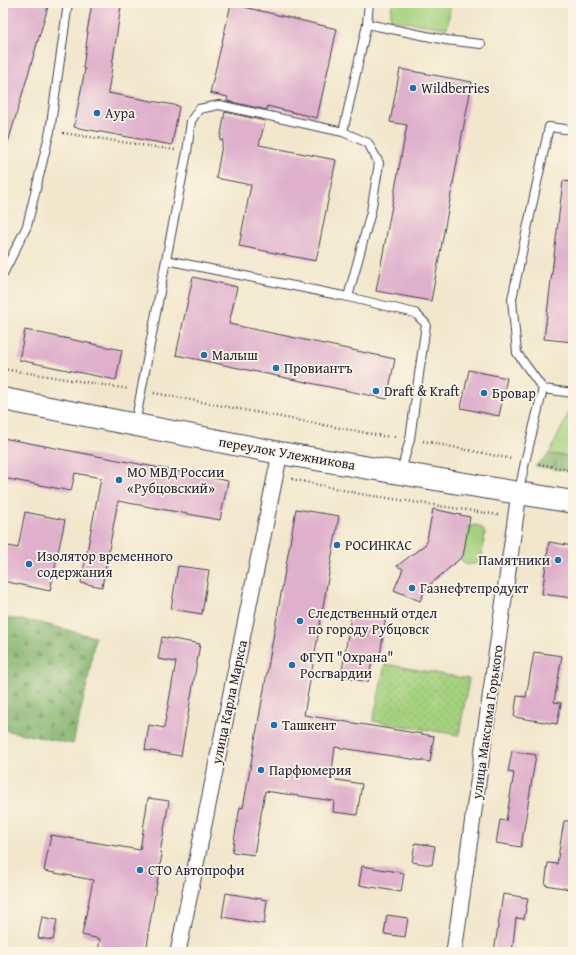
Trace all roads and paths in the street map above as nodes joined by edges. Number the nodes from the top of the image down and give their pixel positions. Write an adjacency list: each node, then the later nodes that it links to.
1 (68, 3): 6 (lane)
2 (369, 3): 3 (lane)
3 (367, 24): 4 (lane); 7 (lane)
4 (481, 44)
5 (573, 130): 13 (lane)
6 (50, 131): 8 (path); 10 (lane)
7 (343, 132): 8 (lane); 11 (lane)
8 (187, 152): 9 (lane)
9 (166, 260): 11 (lane); 14 (lane)
10 (3, 274)
11 (348, 297): 18 (lane)
12 (3, 369): 14 (path)
13 (543, 389): 15 (lane); 20 (lane)
14 (142, 391): 17 (lane); 18 (path)
15 (573, 393)
16 (3, 399): 17 (main road, переулок Улежникова)
17 (135, 425): 19 (main road, переулок Улежникова)
18 (410, 439): 20 (path); 22 (lane)
19 (280, 453): 22 (main road, переулок Улежникова); 23 (street, улица Карла Маркса)
20 (525, 462): 21 (path); 24 (lane)
21 (573, 471)
22 (400, 473): 24 (main road, переулок Улежникова)
23 (275, 475): 26 (path); 27 (street, улица Карла Маркса)
24 (519, 493): 25 (main road, переулок Улежникова); 26 (street, улица Максима Горького)
25 (573, 502)
26 (516, 518): 28 (street, улица Максима Горького)
27 (178, 952)
28 (454, 952)

